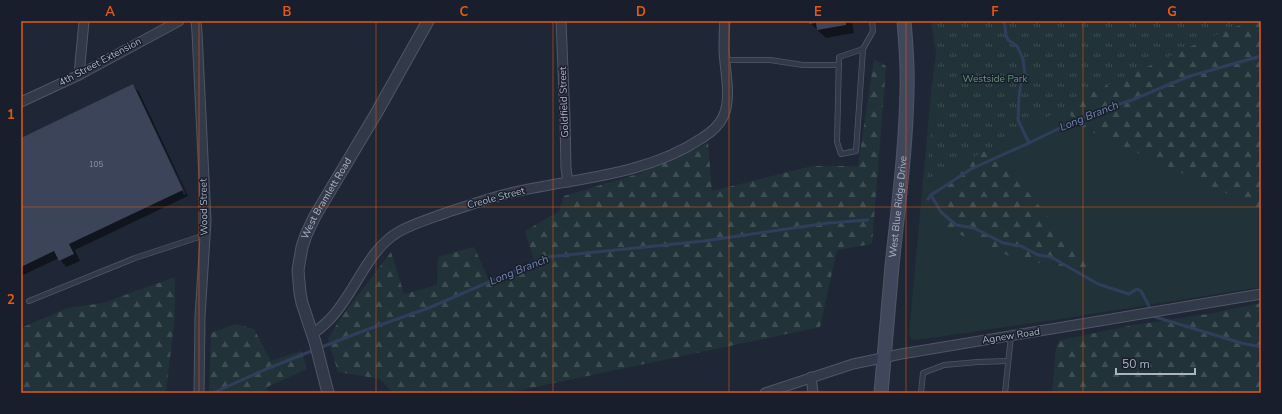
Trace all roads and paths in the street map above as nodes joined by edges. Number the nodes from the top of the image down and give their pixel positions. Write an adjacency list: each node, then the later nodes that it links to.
1 (84, 21): 12 (street)
2 (178, 21): 12 (street, 4th Street Extension)
3 (196, 21): 15 (street, Wood Street)
4 (428, 21): 19 (street, West Bramlett Road)
5 (561, 21): 14 (street, Goldfield Street)
6 (725, 21): 10 (street)
7 (872, 21): 9 (lane)
8 (904, 21): 20 (main road, West Blue Ridge Drive)
9 (863, 49): 11 (lane); 11 (lane)
10 (725, 60): 11 (lane); 14 (street, Creole Street)
11 (839, 65)
12 (79, 75): 13 (street, 4th Street Extension)
13 (21, 102)
14 (568, 182): 19 (street, Creole Street)
15 (205, 235): 17 (lane); 23 (street, Wood Street)
16 (1261, 294): 18 (street, Agnew Road)
17 (29, 301)
18 (1011, 336): 20 (street, Agnew Road); 21 (lane)
19 (314, 338): 24 (street, West Bramlett Road)
20 (884, 357): 22 (street, Agnew Road); 27 (main road, West Blue Ridge Drive)
21 (1008, 361): 28 (lane); 29 (lane)
22 (811, 377): 25 (street, Agnew Road); 26 (street)
23 (199, 390)
24 (328, 393)
25 (765, 393)
26 (813, 393)
27 (881, 393)
28 (921, 393)
29 (1005, 393)

